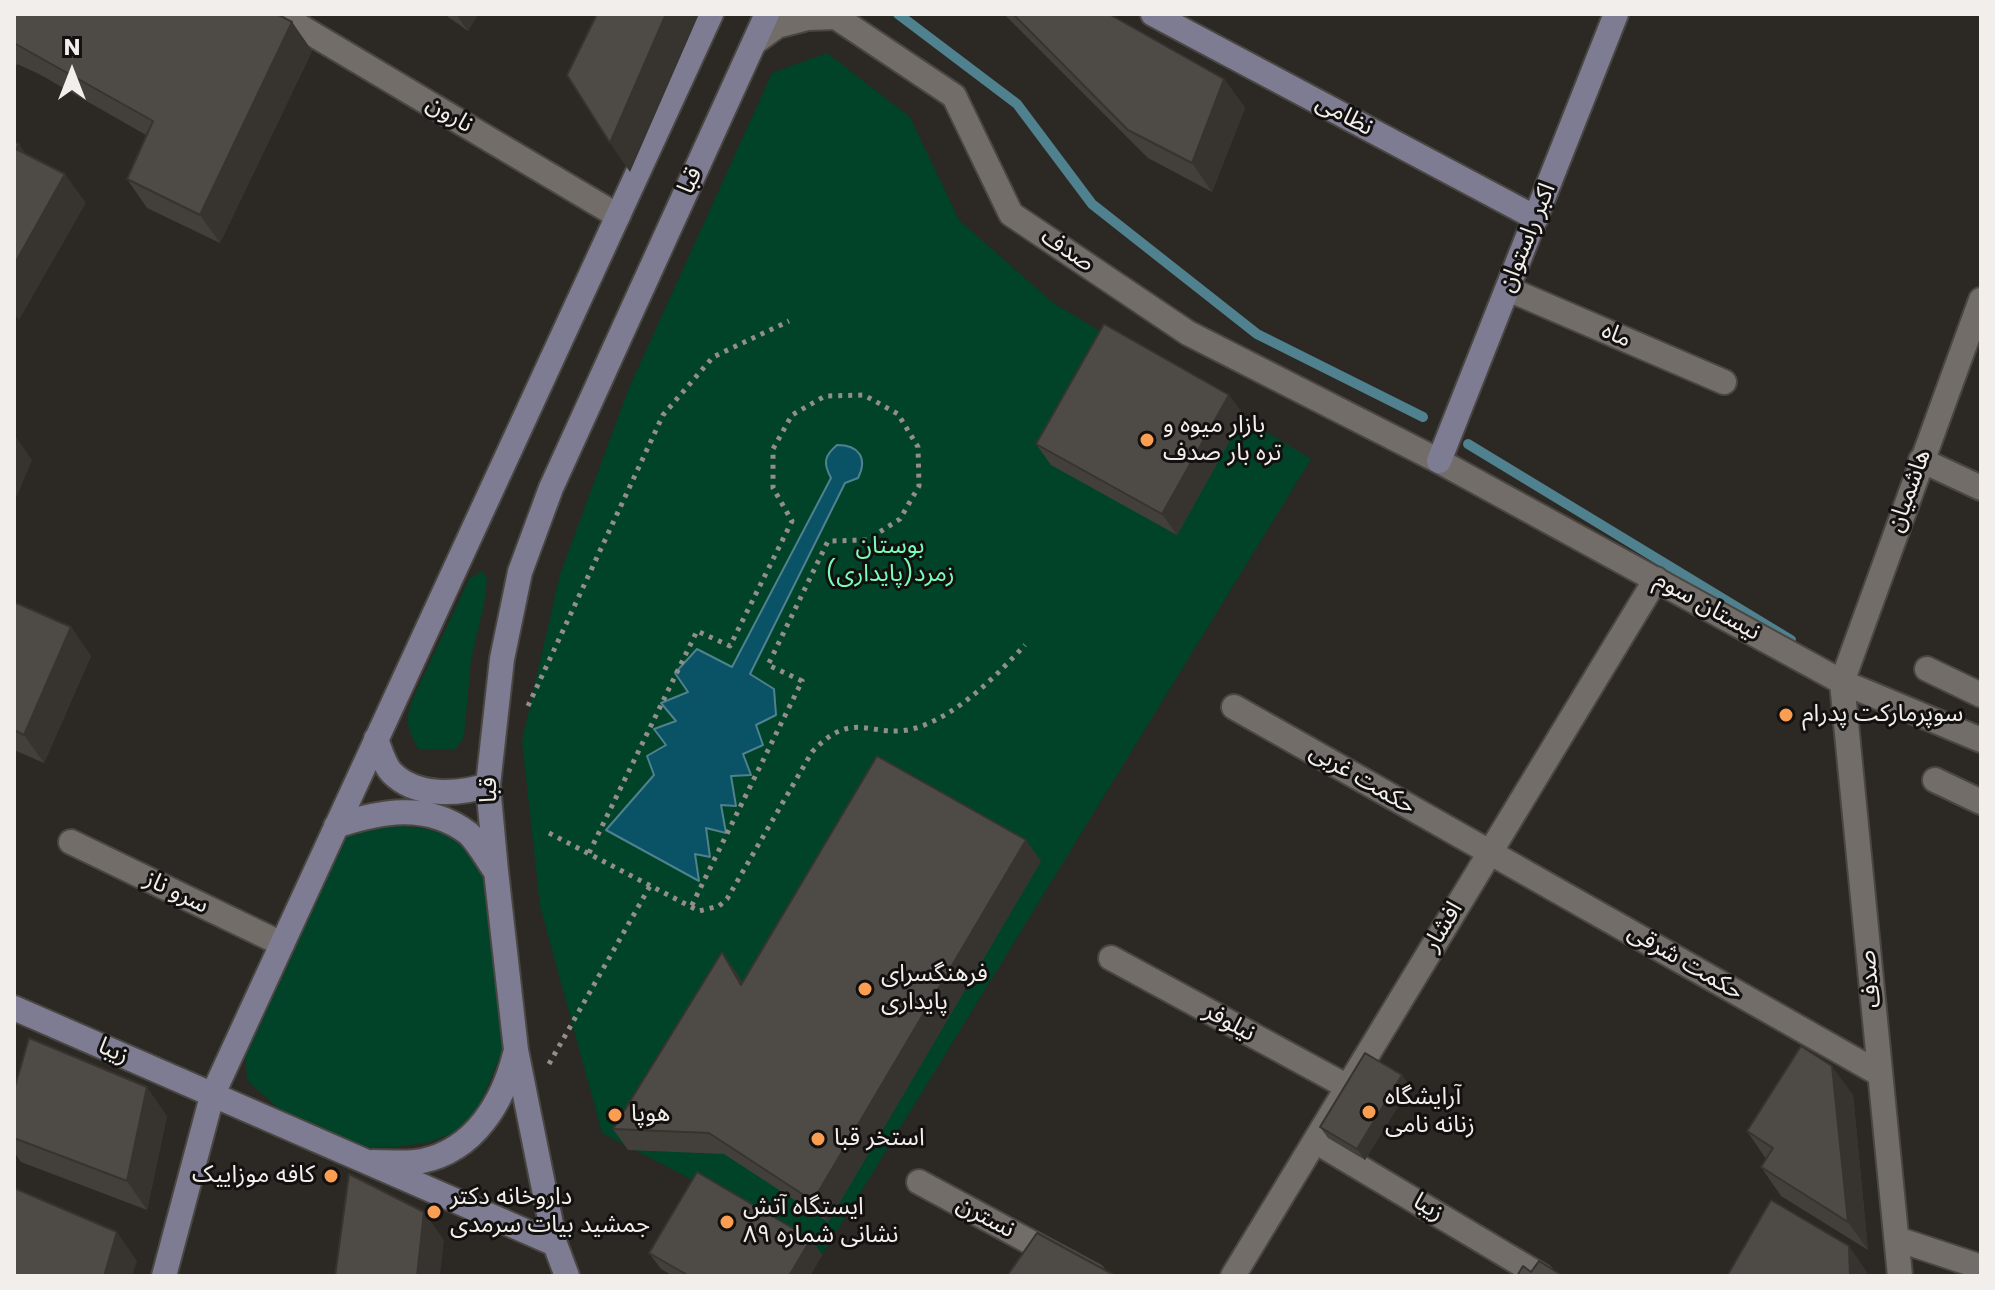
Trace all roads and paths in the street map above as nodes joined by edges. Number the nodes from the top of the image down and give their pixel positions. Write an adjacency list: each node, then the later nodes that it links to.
1 (279, 14): 8 (street, نارون)
2 (711, 14): 8 (street)
3 (767, 14): 7 (street, قبا)
4 (1153, 14): 9 (street, نظامی)
5 (1616, 14): 9 (street, اکبر راستوان)
6 (835, 15): 7 (street, صدف); 15 (street, صدف)
7 (755, 42): 27 (street, قبا)
8 (618, 216): 24 (street)
9 (1536, 218): 10 (street, اکبر راستوان)
10 (1508, 289): 13 (street, ماه); 15 (street, اکبر راستوان)
11 (1981, 300): 14 (street, هاشمیان)
12 (789, 321): 23 (path)
13 (1724, 382)
14 (1921, 460): 16 (street); 20 (street, هاشمیان)
15 (1439, 461): 17 (street, نیستان سوم)
16 (1981, 488)
17 (1656, 579): 20 (street, نیستان سوم); 32 (street, افشار)
18 (1025, 645): 36 (path)
19 (1927, 669): 21 (street)
20 (1842, 682): 25 (street, نیستان سوم); 41 (street, صدف)
21 (1981, 695)
22 (1234, 707): 32 (street, حکمت غربی)
23 (522, 716)
24 (376, 739): 27 (street); 29 (street)
25 (1981, 740)
26 (1935, 780): 28 (street)
27 (488, 785): 34 (street, قبا)
28 (1981, 802)
29 (336, 826): 34 (street); 37 (street)
30 (549, 833): 33 (path)
31 (71, 842): 37 (street, سرو ناز)
32 (1490, 852): 41 (street, حکمت شرقی); 42 (street, افشار)
33 (589, 853): 35 (path); 36 (path)
34 (496, 871): 40 (street, قبا)
35 (650, 886): 36 (path); 44 (path)
36 (691, 907)
37 (282, 944): 43 (street)
38 (1111, 958): 42 (street, نیلوفر)
39 (14, 1008): 43 (street, زیبا)
40 (516, 1050): 44 (street, قبا); 46 (street)
41 (1880, 1074): 48 (street, صدف)
42 (1348, 1087): 45 (street, افشار)
43 (212, 1096): 46 (street); 51 (street)
44 (526, 1103): 49 (street, قبا)
45 (1315, 1141): 55 (street, افشار); 56 (street, زیبا)
46 (366, 1163): 49 (street)
47 (919, 1182): 54 (street, نسترن)
48 (1897, 1239): 50 (street); 57 (street, صدف)
49 (555, 1244): 52 (street); 53 (street, قبا)
50 (1981, 1267)
51 (164, 1276)
52 (546, 1276)
53 (567, 1276)
54 (1093, 1276)
55 (1233, 1276)
56 (1541, 1276)
57 (1900, 1276)

